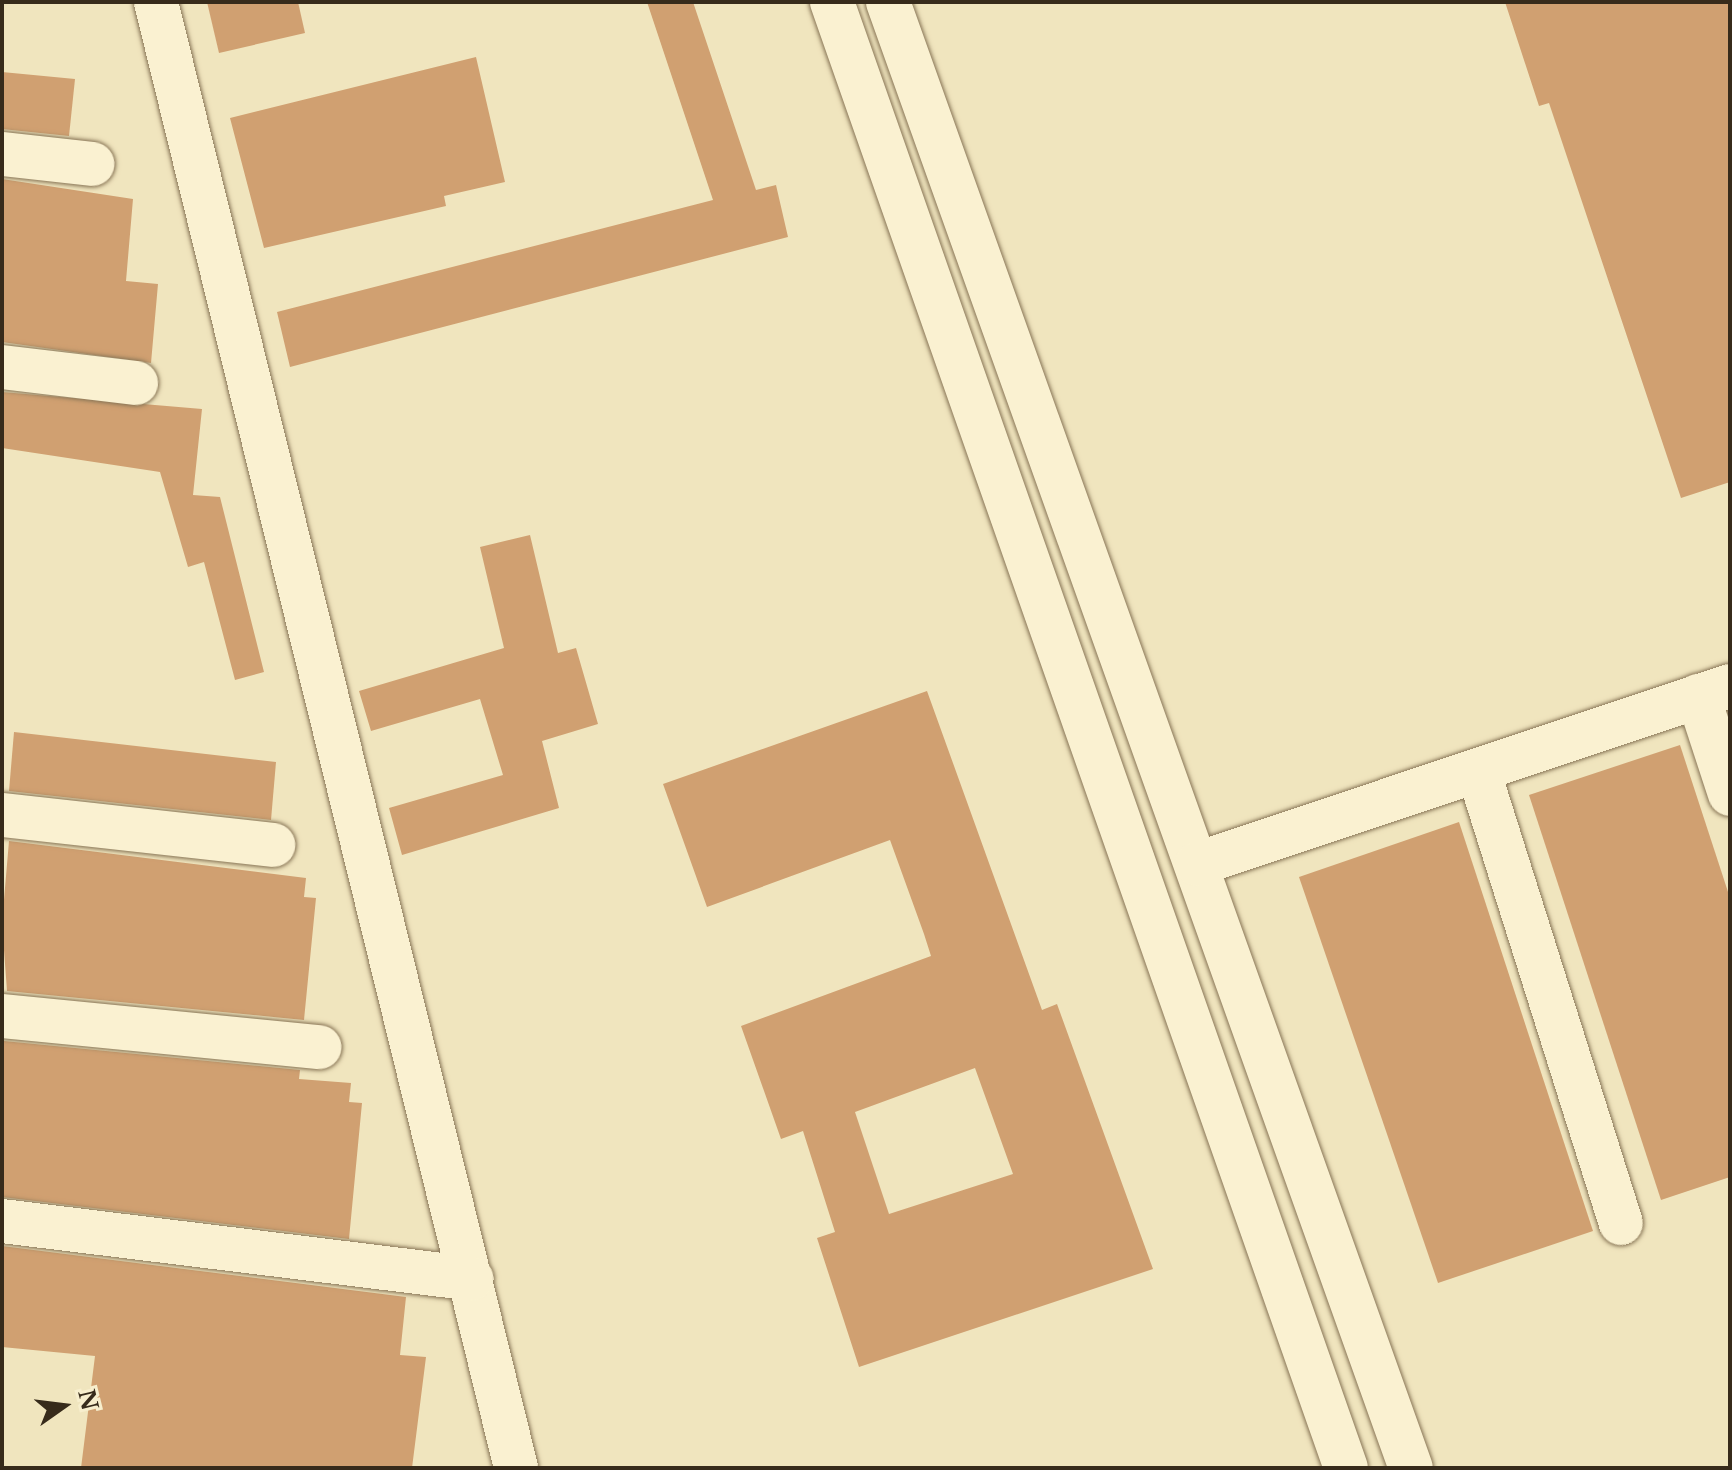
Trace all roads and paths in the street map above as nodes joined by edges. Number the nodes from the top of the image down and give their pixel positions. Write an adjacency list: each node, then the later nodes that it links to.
1 (156, 2): 20 (street)
2 (832, 2): 15 (street)
3 (888, 2): 13 (street)
4 (2, 154): 5 (street)
5 (92, 164)
6 (2, 367): 7 (street)
7 (136, 383)
8 (1714, 691): 9 (street); 10 (street)
9 (1478, 770): 13 (street); 19 (street)
10 (1730, 794)
11 (2, 815): 12 (street)
12 (273, 845)
13 (1197, 864): 14 (street)
14 (1228, 952): 15 (street); 23 (street)
15 (1172, 973): 22 (street)
16 (2, 1016): 17 (street)
17 (319, 1047)
18 (2, 1221): 20 (street)
19 (1621, 1223)
20 (471, 1279): 21 (street)
21 (516, 1468)
22 (1346, 1468)
23 (1411, 1468)

